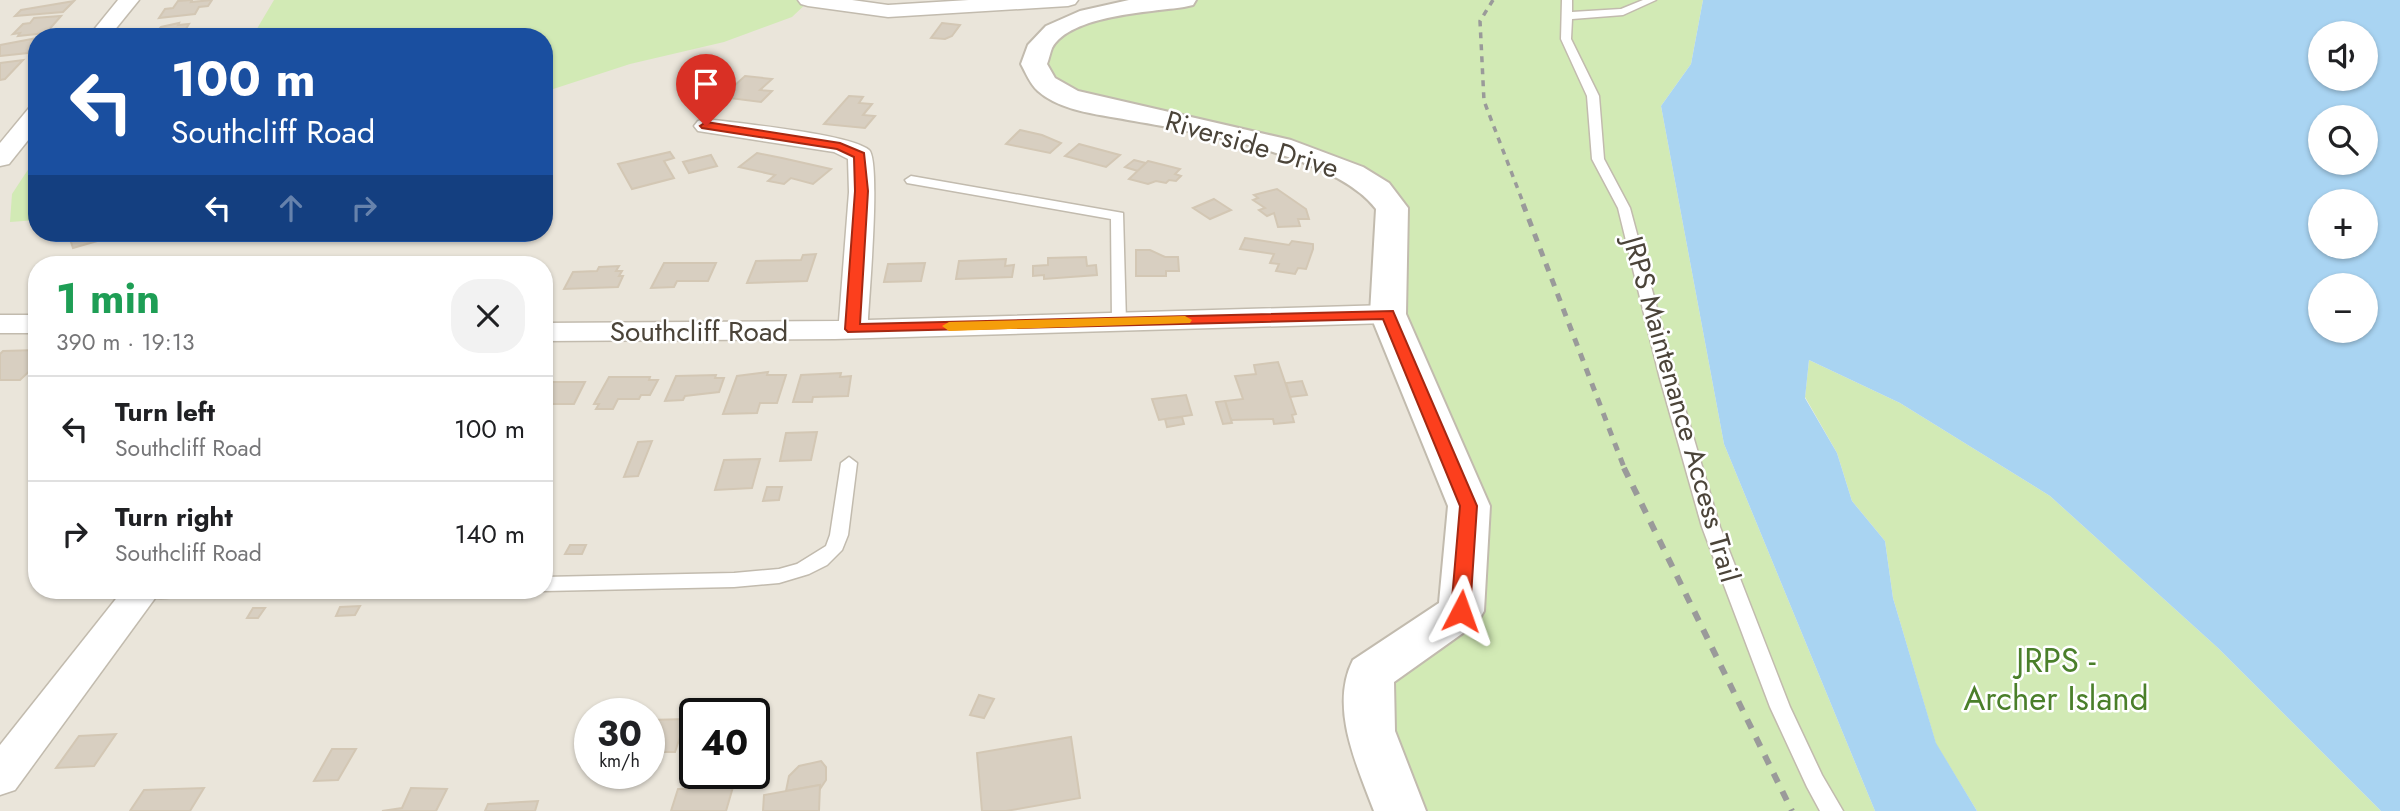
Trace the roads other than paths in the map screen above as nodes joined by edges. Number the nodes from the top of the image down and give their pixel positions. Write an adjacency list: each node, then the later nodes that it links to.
1 (129, 0): 7 (street)
2 (808, 0): 3 (street)
3 (1068, 0)
4 (1184, 0): 12 (street, Riverside Drive)
5 (1651, 0): 6 (lane)
6 (1566, 8): 23 (lane, JRPS Maintenance Access Trail)
7 (106, 28)
8 (28, 123): 10 (street)
9 (706, 126): 16 (street)
10 (2, 153)
11 (911, 180): 13 (lane)
12 (1388, 314): 13 (street, Southcliff Road); 22 (street, Riverside Drive)
13 (1119, 322): 16 (street, Southcliff Road)
14 (0, 324): 15 (street)
15 (28, 324)
16 (853, 329): 17 (street, Southcliff Road)
17 (553, 332)
18 (849, 463): 19 (lane)
19 (553, 584)
20 (136, 599): 21 (street)
21 (0, 777)
22 (1400, 811)
23 (1832, 811)

